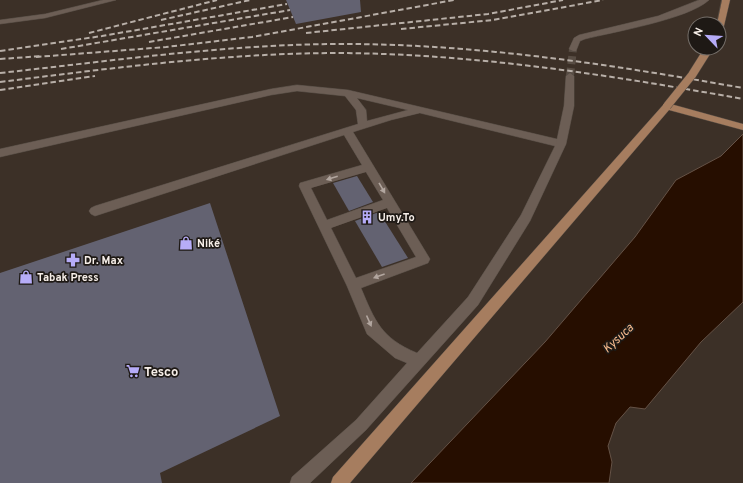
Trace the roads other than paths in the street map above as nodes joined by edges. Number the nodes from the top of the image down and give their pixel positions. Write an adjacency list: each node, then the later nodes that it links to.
1 (112, 0): 5 (street)
2 (705, 0): 6 (street)
3 (725, 1): 4 (main road)
4 (723, 16)
5 (0, 22)
6 (573, 49)
7 (704, 56): 10 (main road, bridge)
8 (570, 76): 15 (street)
9 (348, 93): 11 (street); 12 (street); 16 (street)
10 (668, 106): 13 (main road); 24 (main road)
11 (421, 111): 12 (street); 15 (street)
12 (363, 126): 14 (street)
13 (743, 127)
14 (347, 131): 17 (street); 19 (street)
15 (561, 144): 22 (street)
16 (0, 153)
17 (369, 167): 18 (street, one-way to 18); 20 (street, one-way to 20)
18 (390, 202): 20 (street); 21 (street, one-way to 21)
19 (95, 211)
20 (324, 226): 21 (street)
21 (353, 285): 22 (street, one-way to 22)
22 (418, 361): 23 (street)
23 (298, 483)
24 (339, 483)

